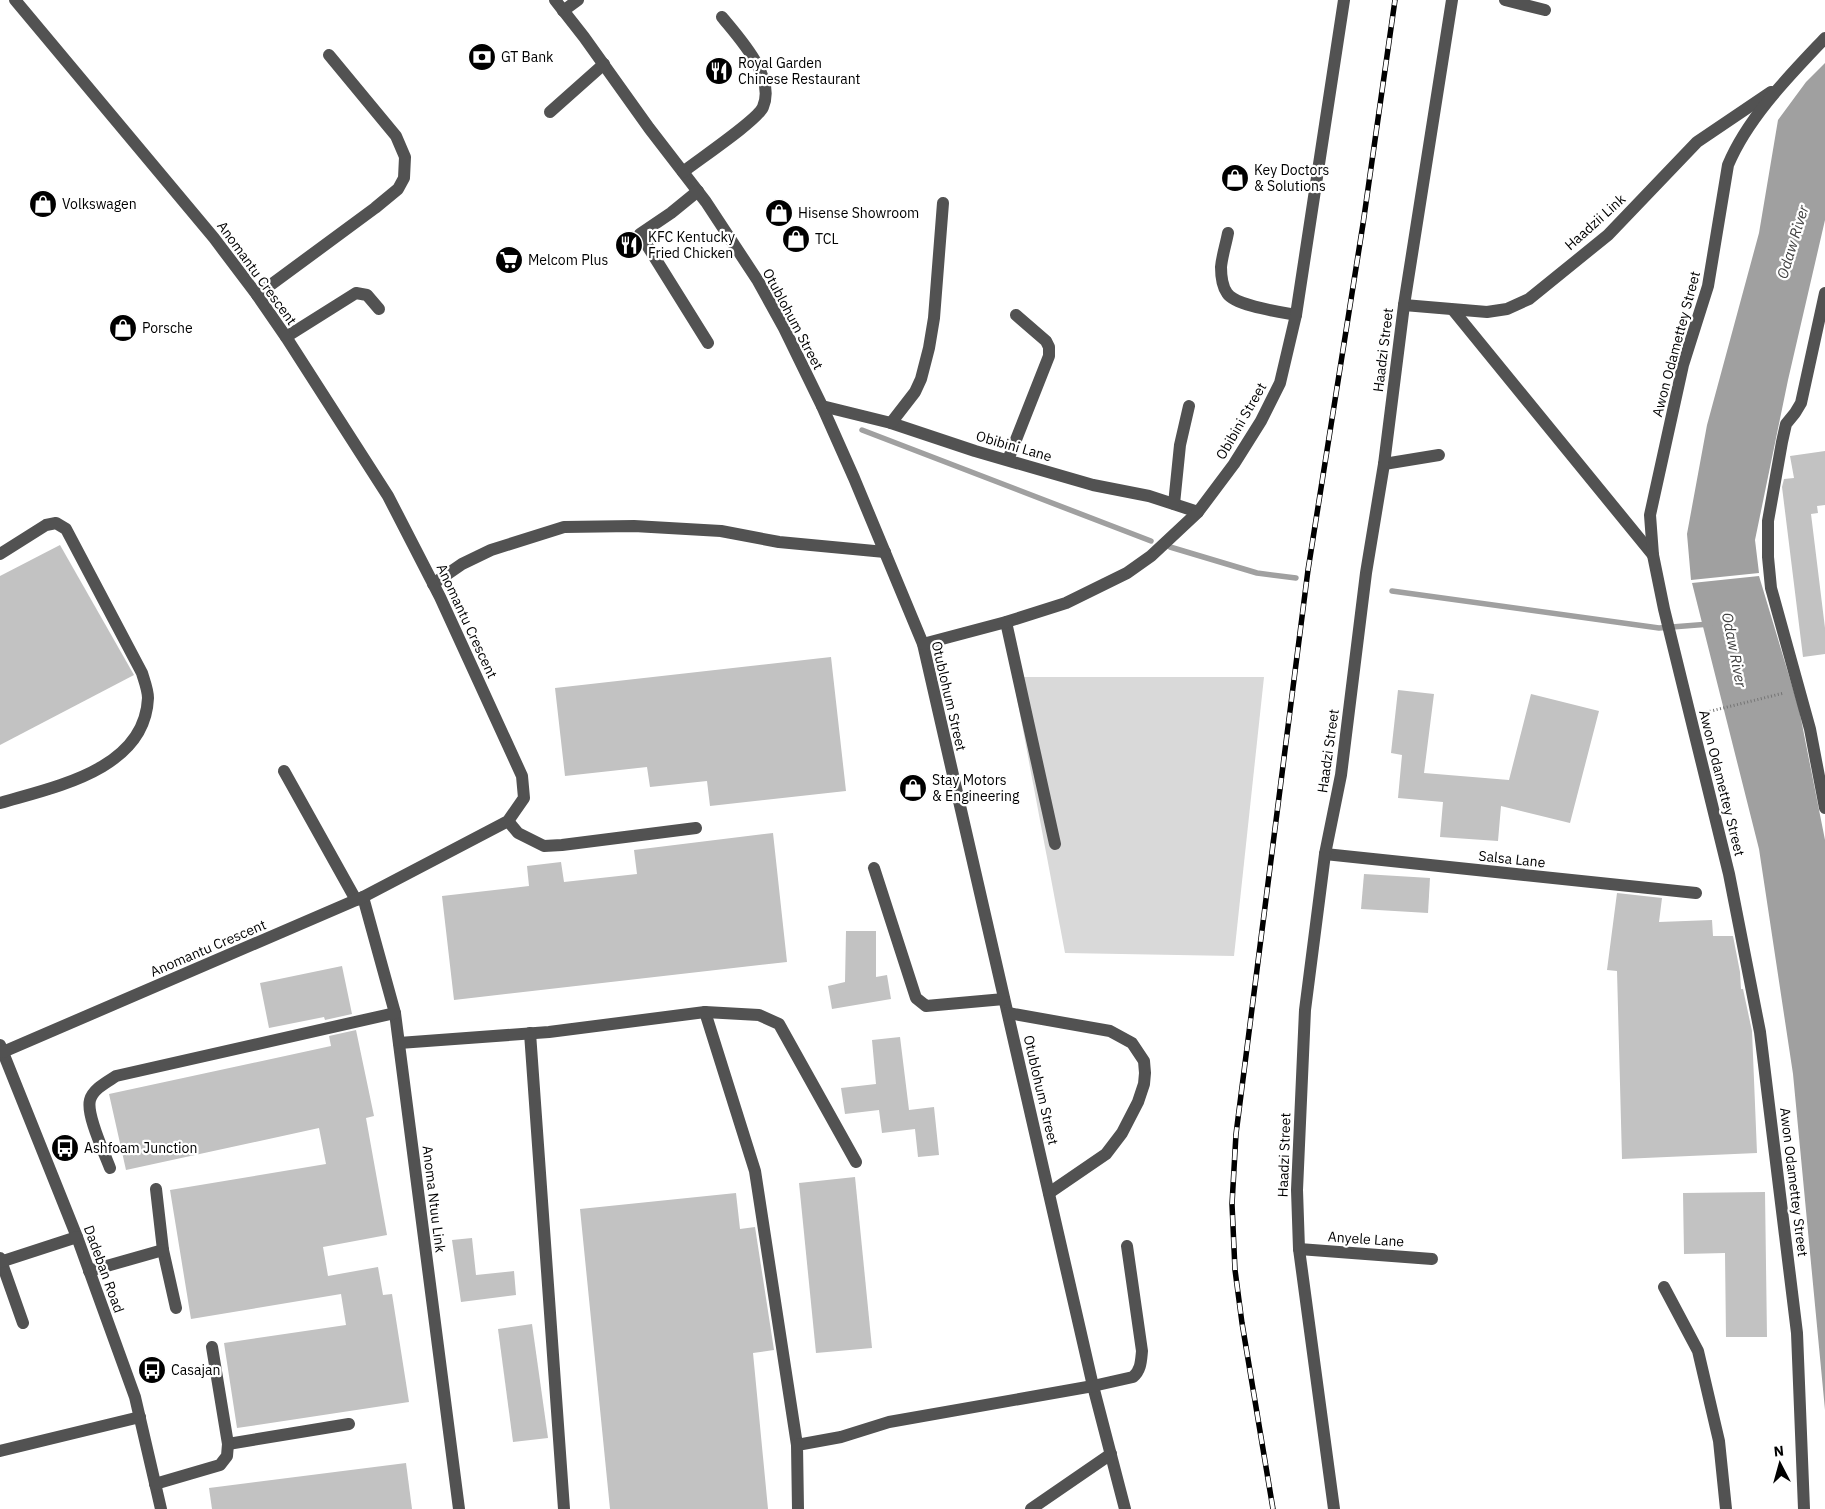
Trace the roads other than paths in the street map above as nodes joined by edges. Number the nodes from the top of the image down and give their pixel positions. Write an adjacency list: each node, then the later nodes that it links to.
1 (15, 0): 20 (street, Anomantu Crescent)
2 (555, 0): 8 (street, Otublohum Street)
3 (578, 0): 8 (street)
4 (1344, 0): 25 (street, Obibini Street)
5 (1452, 0): 21 (street, Haadzi Street)
6 (1505, 0): 7 (street)
7 (1539, 6)
8 (564, 11): 12 (street, Otublohum Street)
9 (722, 17): 15 (street)
10 (1825, 38): 13 (street)
11 (329, 54): 20 (street)
12 (604, 64): 14 (street); 15 (street, Otublohum Street)
13 (1779, 86): 23 (street, Haadzii Link); 39 (street, Awon Odamettey Street)
14 (550, 112)
15 (683, 172): 16 (street, Otublohum Street)
16 (698, 191): 28 (street); 29 (street, Otublohum Street)
17 (943, 203): 31 (street)
18 (1228, 233): 25 (street)
19 (1825, 293): 26 (street)
20 (258, 295): 27 (street, Anomantu Crescent)
21 (1404, 305): 23 (street, Haadzii Link); 34 (street, Haadzi Street)
22 (379, 309): 27 (street)
23 (1453, 310): 39 (street)
24 (1016, 314): 33 (street)
25 (1296, 315): 36 (street, Obibini Street)
26 (1822, 322): 45 (street)
27 (286, 337): 40 (street, Anomantu Crescent)
28 (708, 343)
29 (822, 406): 31 (street, Obibini Lane); 37 (street, Otublohum Street)
30 (1189, 406): 35 (street)
31 (891, 423): 33 (street, Obibini Lane)
32 (1439, 455): 34 (street)
33 (1008, 460): 35 (street, Obibini Lane)
34 (1384, 464): 49 (street, Haadzi Street)
35 (1174, 504): 36 (street, Obibini Lane)
36 (1198, 512): 41 (street, Obibini Street)
37 (886, 552): 40 (street); 42 (street, Otublohum Street)
38 (0, 554): 44 (street)
39 (1654, 555): 91 (street, Awon Odamettey Street)
40 (433, 584): 46 (street, Anomantu Crescent)
41 (1006, 622): 42 (street, Obibini Street); 48 (street)
42 (922, 644): 53 (street, Otublohum Street)
43 (284, 771): 52 (street, Anoma Ntuu Link)
44 (0, 803)
45 (1825, 808)
46 (508, 821): 47 (street); 52 (street, Anomantu Crescent)
47 (696, 828)
48 (1055, 844)
49 (1325, 854): 51 (street, Salsa Lane); 66 (street, Haadzi Street)
50 (874, 868): 53 (street)
51 (1696, 893)
52 (360, 898): 55 (street, Anoma Ntuu Link); 59 (street, Anomantu Crescent)
53 (1004, 999): 56 (street, Otublohum Street)
54 (705, 1012): 57 (street); 60 (street); 79 (street)
55 (395, 1013): 58 (street, Anoma Ntuu Link); 61 (street)
56 (1008, 1013): 63 (street, Otublohum Street); 63 (street)
57 (530, 1033): 58 (street); 85 (street)
58 (399, 1043): 84 (street, Anoma Ntuu Link)
59 (2, 1048): 64 (street, Dadeban Road)
60 (856, 1162)
61 (110, 1168)
62 (156, 1189): 67 (street)
63 (1049, 1194): 75 (street, Otublohum Street)
64 (77, 1237): 69 (street); 70 (street, Dadeban Road)
65 (1127, 1246): 75 (street)
66 (1299, 1249): 68 (street, Anyele Lane); 89 (street, Haadzi Street)
67 (163, 1250): 70 (street); 72 (street)
68 (1432, 1259)
69 (0, 1260): 73 (street)
70 (89, 1271): 76 (street, Dadeban Road)
71 (1664, 1287): 90 (street)
72 (176, 1308)
73 (23, 1323)
74 (212, 1347): 78 (street)
75 (1093, 1386): 79 (street); 81 (street, Otublohum Street)
76 (140, 1417): 80 (street); 82 (street, Dadeban Road)
77 (349, 1424): 78 (street)
78 (228, 1444): 82 (street)
79 (797, 1445): 86 (street)
80 (0, 1451)
81 (1111, 1454): 87 (street); 88 (street, Otublohum Street)
82 (155, 1484): 83 (street, Dadeban Road)
83 (161, 1509)
84 (459, 1509)
85 (564, 1509)
86 (798, 1509)
87 (1031, 1509)
88 (1125, 1509)
89 (1334, 1509)
90 (1726, 1509)
91 (1804, 1509)

